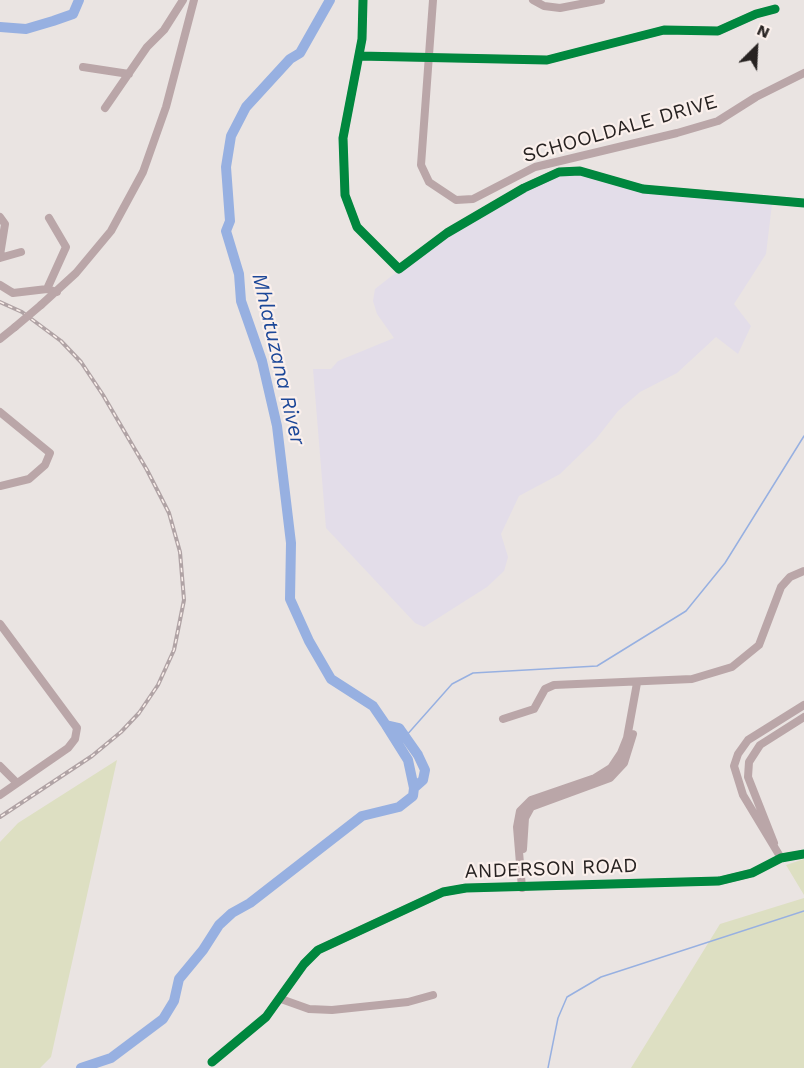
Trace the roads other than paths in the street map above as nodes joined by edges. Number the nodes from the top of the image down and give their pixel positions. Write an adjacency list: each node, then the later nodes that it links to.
1 (183, 0): 12 (street)
2 (194, 0): 21 (street)
3 (363, 0): 8 (street)
4 (433, 0): 9 (street)
5 (533, 0): 6 (street)
6 (601, 0)
7 (775, 9): 9 (street)
8 (359, 56): 9 (street); 14 (street)
9 (429, 58): 11 (street, SCHOOLDALE DRIVE)
10 (83, 67): 12 (street)
11 (804, 73)
12 (129, 74): 13 (street)
13 (105, 108)
14 (804, 203)
15 (0, 217): 18 (street)
16 (49, 218): 20 (street)
17 (21, 252): 18 (street)
18 (0, 257)
19 (0, 285): 20 (street)
20 (47, 289): 21 (street)
21 (57, 292): 22 (street, bridge)
22 (0, 339)
23 (0, 412): 24 (street)
24 (0, 486)
25 (804, 571): 27 (street)
26 (0, 624): 32 (street)
27 (638, 683): 30 (street); 37 (street)
28 (804, 705): 34 (street)
29 (804, 717): 34 (street)
30 (503, 719)
31 (0, 766): 32 (street)
32 (17, 783): 33 (street)
33 (0, 795)
34 (775, 850): 36 (street)
35 (804, 854): 36 (street, ANDERSON ROAD)
36 (781, 858): 37 (street, ANDERSON ROAD)
37 (522, 888): 39 (street, ANDERSON ROAD)
38 (432, 995): 39 (street)
39 (281, 999): 40 (street, ANDERSON ROAD)
40 (212, 1062)

